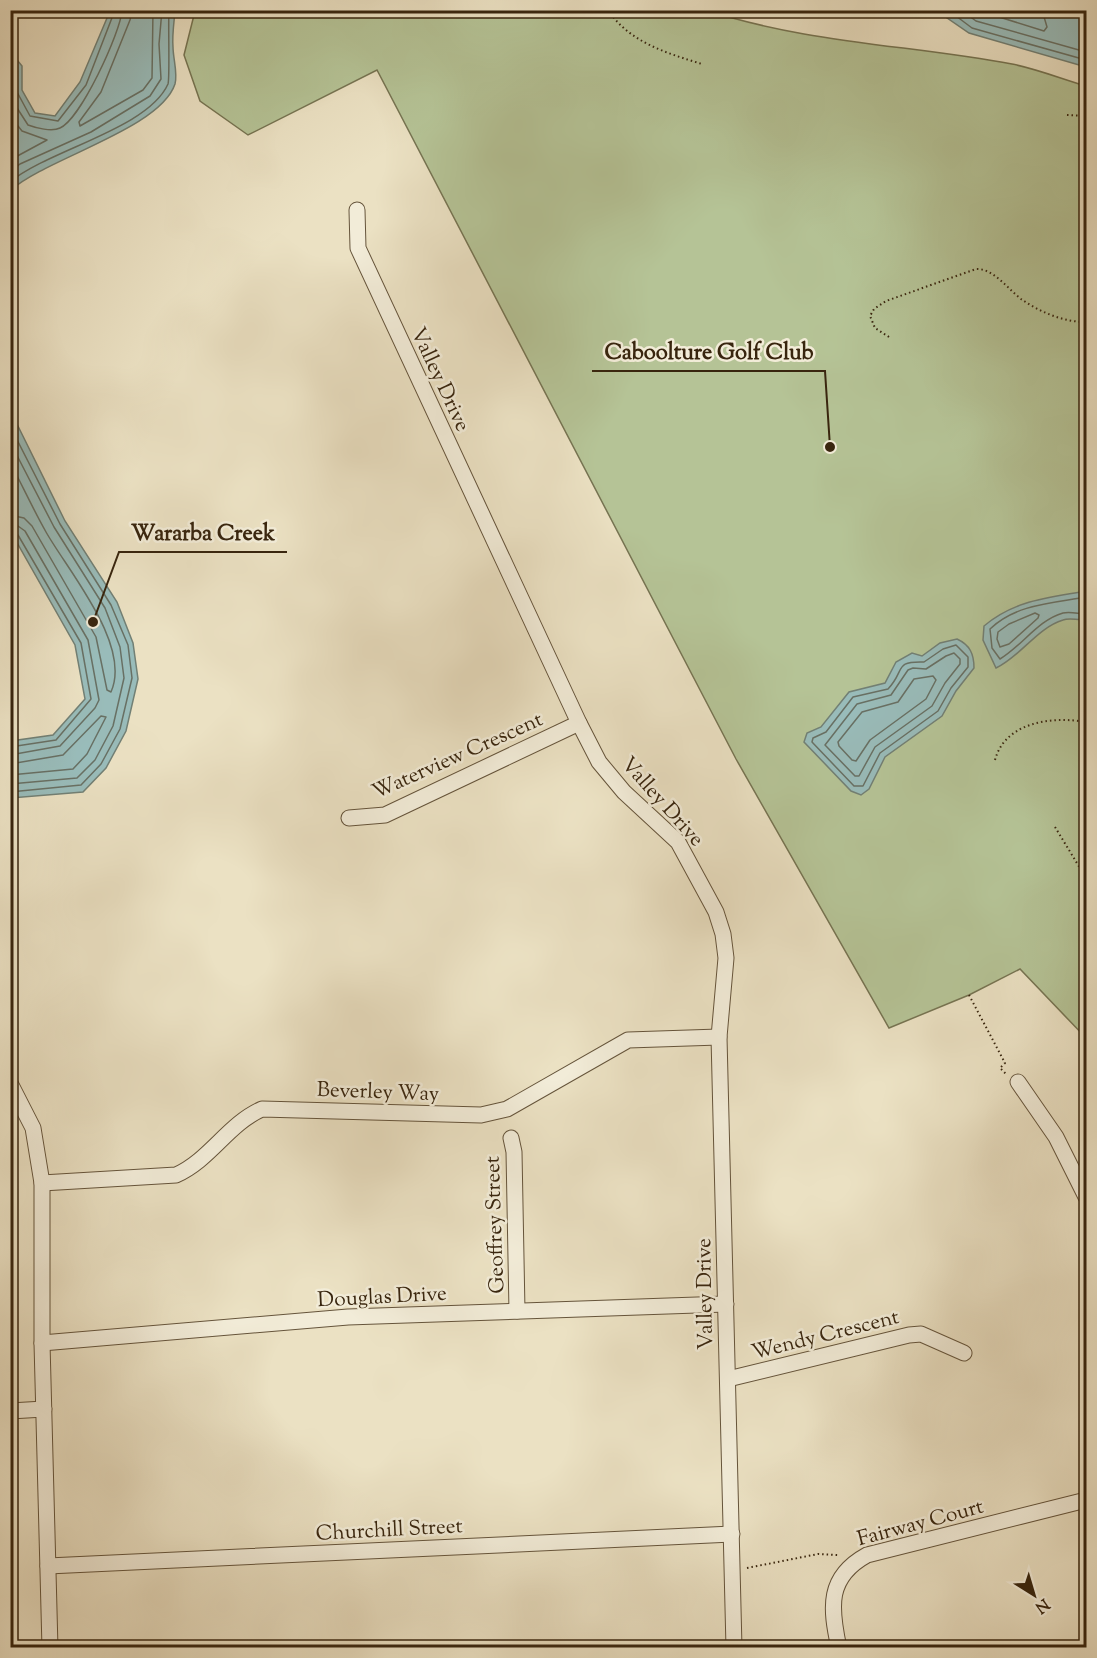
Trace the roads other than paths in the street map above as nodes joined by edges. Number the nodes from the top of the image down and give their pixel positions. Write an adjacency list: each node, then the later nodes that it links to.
1 (357, 210): 2 (street, Valley Drive)
2 (579, 723): 3 (street, Waterview Crescent); 4 (street, Valley Drive)
3 (349, 818)
4 (719, 1037): 8 (street, Beverley Way); 10 (street, Valley Drive)
5 (1018, 1082): 9 (street)
6 (10, 1083): 8 (street)
7 (511, 1138): 11 (street, Geoffrey Street)
8 (42, 1183): 12 (street)
9 (1086, 1197)
10 (726, 1304): 11 (street, Douglas Drive); 14 (street, Valley Drive)
11 (517, 1311): 12 (street, Douglas Drive)
12 (42, 1343): 15 (street)
13 (964, 1353): 14 (street, Wendy Crescent)
14 (728, 1379): 18 (street, Valley Drive)
15 (44, 1409): 16 (street); 19 (street)
16 (10, 1412)
17 (1086, 1500): 22 (street, Fairway Court)
18 (732, 1534): 19 (street, Churchill Street); 21 (street, Valley Drive)
19 (48, 1566): 20 (street)
20 (50, 1647)
21 (734, 1647)
22 (838, 1647)

